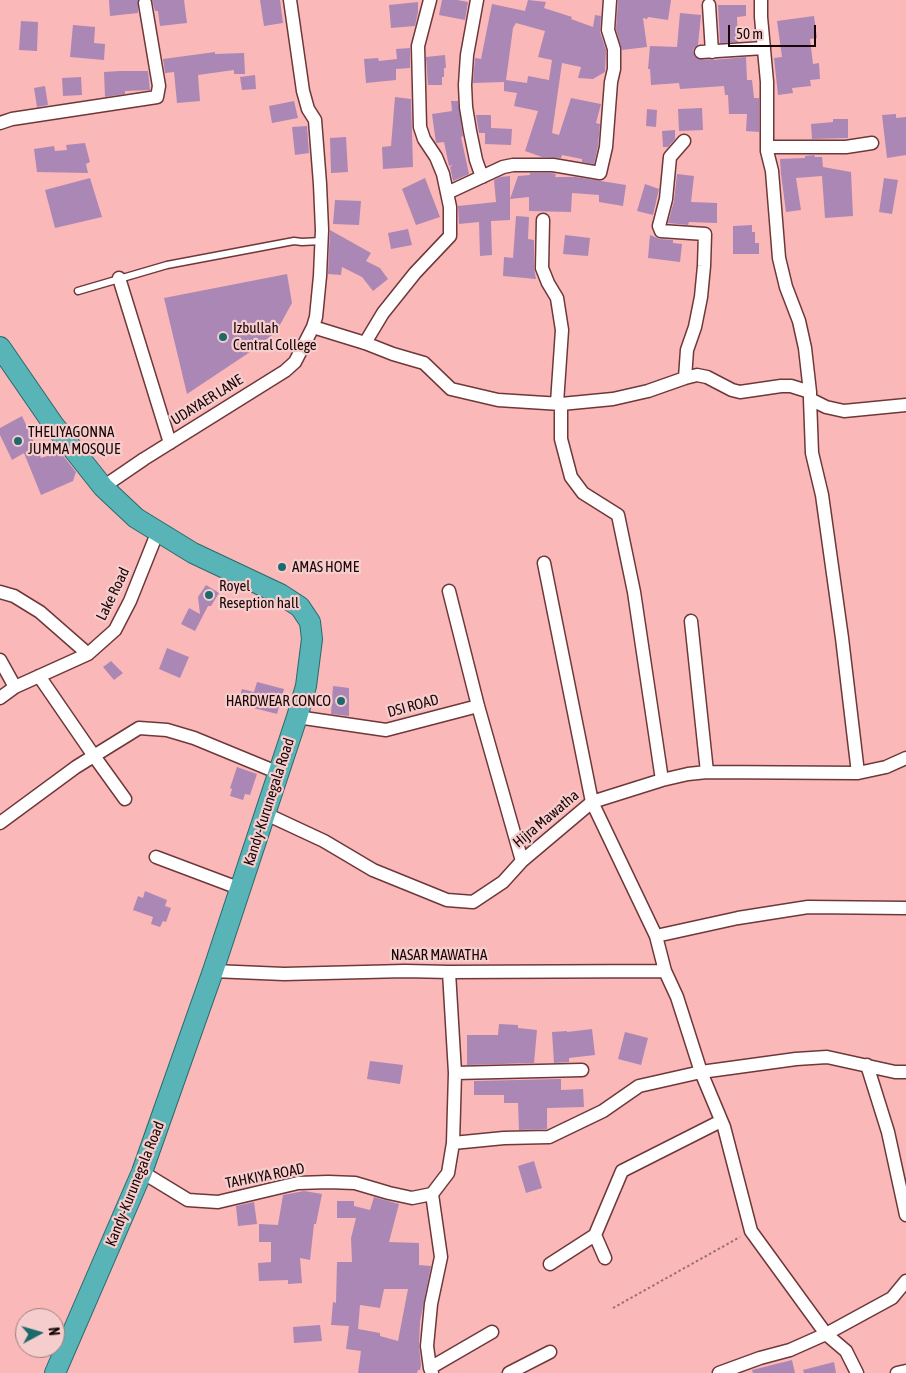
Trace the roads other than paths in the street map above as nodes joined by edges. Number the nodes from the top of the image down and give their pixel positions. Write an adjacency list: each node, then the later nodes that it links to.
1 (290, 0): 16 (street, UDAYAER LANE)
2 (430, 0): 14 (street)
3 (477, 0): 13 (street)
4 (610, 0): 13 (street)
5 (761, 0): 8 (street)
6 (145, 3): 9 (street)
7 (709, 5): 8 (street)
8 (764, 48): 12 (street)
9 (0, 122)
10 (684, 141): 22 (street)
11 (872, 143): 12 (street)
12 (767, 147): 23 (street)
13 (482, 177): 14 (street)
14 (447, 193): 20 (street)
15 (544, 220): 24 (street)
16 (321, 241): 17 (lane); 19 (street, UDAYAER LANE)
17 (119, 278): 18 (lane); 26 (street)
18 (78, 291)
19 (313, 327): 20 (street); 26 (street, UDAYAER LANE)
20 (365, 343): 24 (street)
21 (0, 347): 27 (highway, Kandy-Kurunegala Road)
22 (685, 378): 23 (street); 24 (street)
23 (810, 396): 25 (street); 44 (street)
24 (559, 404): 45 (street)
25 (906, 405)
26 (170, 443): 27 (street, UDAYAER LANE)
27 (103, 487): 28 (highway, Kandy-Kurunegala Road)
28 (158, 531): 33 (street, Lake Road); 39 (highway, Kandy-Kurunegala Road)
29 (544, 563): 47 (street)
30 (449, 590): 38 (street)
31 (0, 592): 33 (street)
32 (691, 621): 42 (street)
33 (88, 654): 35 (street, Lake Road)
34 (0, 660): 36 (street)
35 (39, 676): 36 (street, Lake Road); 40 (street)
36 (15, 687): 37 (street, Lake Road)
37 (0, 698)
38 (478, 706): 39 (street, DSI ROAD); 51 (street)
39 (297, 717): 43 (highway, Kandy-Kurunegala Road)
40 (94, 756): 43 (street); 46 (street); 49 (street)
41 (906, 758): 44 (street, Hijra Mawatha)
42 (707, 772): 44 (street, Hijra Mawatha); 45 (street, Hijra Mawatha)
43 (279, 773): 48 (highway, Kandy-Kurunegala Road)
44 (858, 773)
45 (662, 780): 47 (street, Hijra Mawatha)
46 (125, 799)
47 (592, 802): 51 (street, Hijra Mawatha); 54 (street)
48 (266, 814): 51 (street, Hijra Mawatha); 52 (highway, Kandy-Kurunegala Road)
49 (0, 823)
50 (156, 857): 52 (street)
51 (522, 861)
52 (241, 889): 55 (highway, Kandy-Kurunegala Road)
53 (906, 908): 54 (street)
54 (656, 936): 56 (street)
55 (213, 971): 57 (street, NASAR MAWATHA); 65 (highway, Kandy-Kurunegala Road)
56 (665, 971): 57 (street, NASAR MAWATHA); 60 (street)
57 (449, 972): 62 (street)
58 (867, 1065): 60 (street); 61 (street); 67 (street)
59 (582, 1070): 62 (street)
60 (701, 1072): 63 (street); 64 (street)
61 (906, 1072)
62 (455, 1073): 64 (street)
63 (721, 1121): 68 (street); 73 (street)
64 (453, 1143): 66 (street)
65 (142, 1172): 66 (street, TAHKIYA ROAD); 77 (highway, Kandy-Kurunegala Road)
66 (432, 1194): 75 (street)
67 (906, 1215)
68 (595, 1235): 69 (street); 70 (street)
69 (605, 1258)
70 (550, 1264)
71 (906, 1282): 73 (street)
72 (492, 1332): 75 (street)
73 (826, 1334): 79 (street); 80 (street)
74 (550, 1352): 78 (street)
75 (431, 1370)
76 (906, 1371): 81 (street)
77 (55, 1373)
78 (510, 1373)
79 (719, 1373)
80 (857, 1373)
81 (897, 1373)

